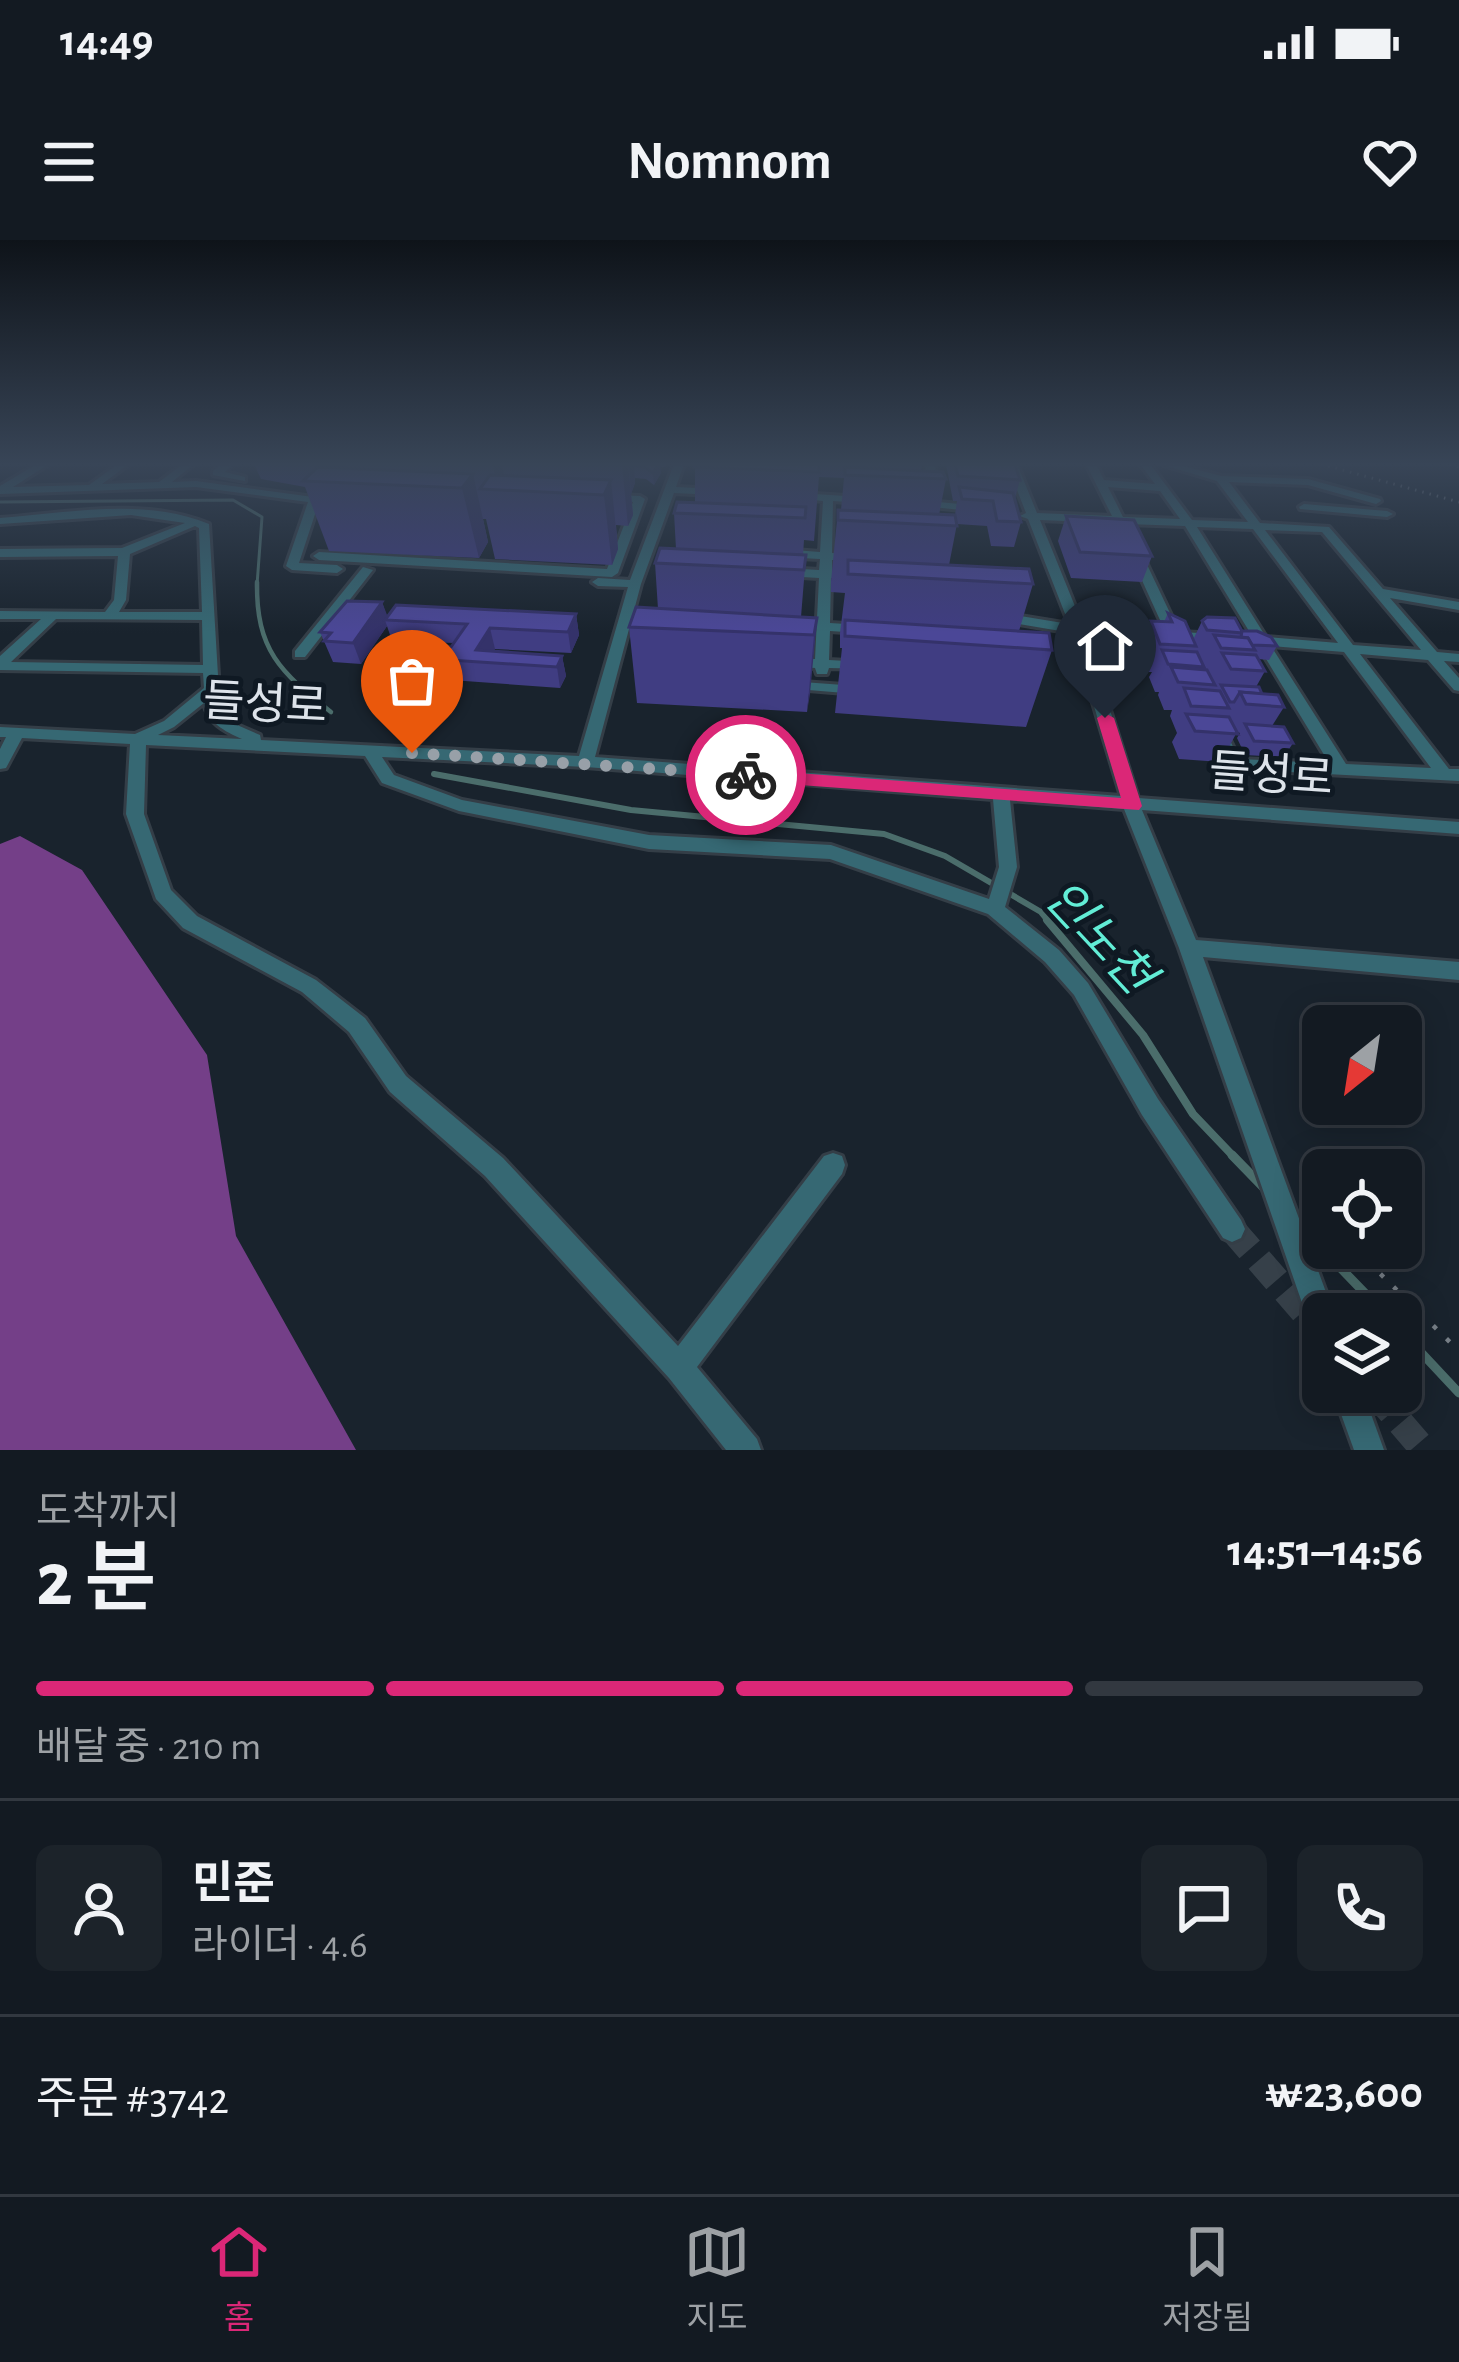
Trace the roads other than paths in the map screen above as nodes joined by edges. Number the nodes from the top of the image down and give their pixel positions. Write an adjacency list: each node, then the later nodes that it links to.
1 (188, 520): 12 (street)
2 (309, 520): 28 (street)
3 (632, 520): 20 (street)
4 (657, 520): 33 (street)
5 (827, 520): 17 (street)
6 (945, 520): 15 (street)
7 (1034, 520): 45 (street)
8 (1108, 520): 11 (street)
9 (1251, 520): 16 (street)
10 (1316, 520): 18 (street)
11 (1120, 521): 13 (street); 46 (street)
12 (196, 522): 22 (street); 42 (street)
13 (1188, 522): 16 (street); 47 (street)
14 (805, 525): 17 (street)
15 (946, 525)
16 (1255, 526): 18 (street); 48 (street)
17 (827, 527): 26 (street)
18 (1325, 530): 34 (street)
19 (604, 538): 20 (street)
20 (625, 539): 29 (street)
21 (330, 545): 29 (street)
22 (124, 552): 24 (street); 41 (street)
23 (755, 552): 26 (street)
24 (0, 553)
25 (491, 553): 29 (street)
26 (826, 556): 27 (street); 31 (street)
27 (870, 559)
28 (367, 570): 29 (street); 49 (street)
29 (480, 571): 33 (street)
30 (762, 571): 31 (street)
31 (825, 574): 32 (street); 35 (street)
32 (870, 577)
33 (635, 584): 68 (street)
34 (1378, 592): 36 (street); 50 (street)
35 (824, 606): 37 (street); 43 (street)
36 (1459, 606)
37 (847, 608)
38 (980, 613): 45 (street)
39 (0, 616): 40 (street)
40 (52, 616): 41 (street); 55 (street)
41 (110, 616): 42 (street)
42 (207, 616): 57 (street)
43 (824, 627): 44 (street); 54 (street)
44 (868, 630)
45 (1078, 630): 46 (street); 73 (street)
46 (1174, 636): 47 (street); 51 (street)
47 (1258, 640): 48 (street); 70 (street)
48 (1348, 648): 50 (street); 71 (street)
49 (300, 654)
50 (1431, 656): 52 (street); 59 (street)
51 (1184, 657)
52 (1459, 658)
53 (780, 661): 54 (street)
54 (823, 664): 56 (street); 60 (street)
55 (0, 665): 57 (street)
56 (888, 668)
57 (211, 669): 61 (street)
58 (775, 684): 60 (street)
59 (1459, 687)
60 (822, 688): 62 (street)
61 (212, 690): 65 (street); 66 (street)
62 (884, 692)
63 (1213, 721): 70 (street)
64 (9, 732): 65 (street, 들성로); 69 (street)
65 (138, 738): 66 (street, 들성로); 81 (street)
66 (264, 744): 67 (street, 들성로)
67 (369, 750): 68 (street, 들성로); 75 (street)
68 (586, 762): 72 (street, 들성로)
69 (0, 764)
70 (1340, 768): 71 (street)
71 (1451, 774)
72 (1000, 796): 73 (street, 들성로); 75 (street)
73 (1132, 806): 74 (street, 들성로); 76 (street)
74 (1459, 828)
75 (999, 896): 79 (street)
76 (1189, 948): 77 (street); 80 (street)
77 (1459, 971)
78 (832, 1166): 81 (street)
79 (1232, 1229)
80 (1312, 1293)
81 (680, 1368): 83 (street)
82 (1356, 1413): 84 (street)
83 (746, 1450)
84 (1369, 1450)

